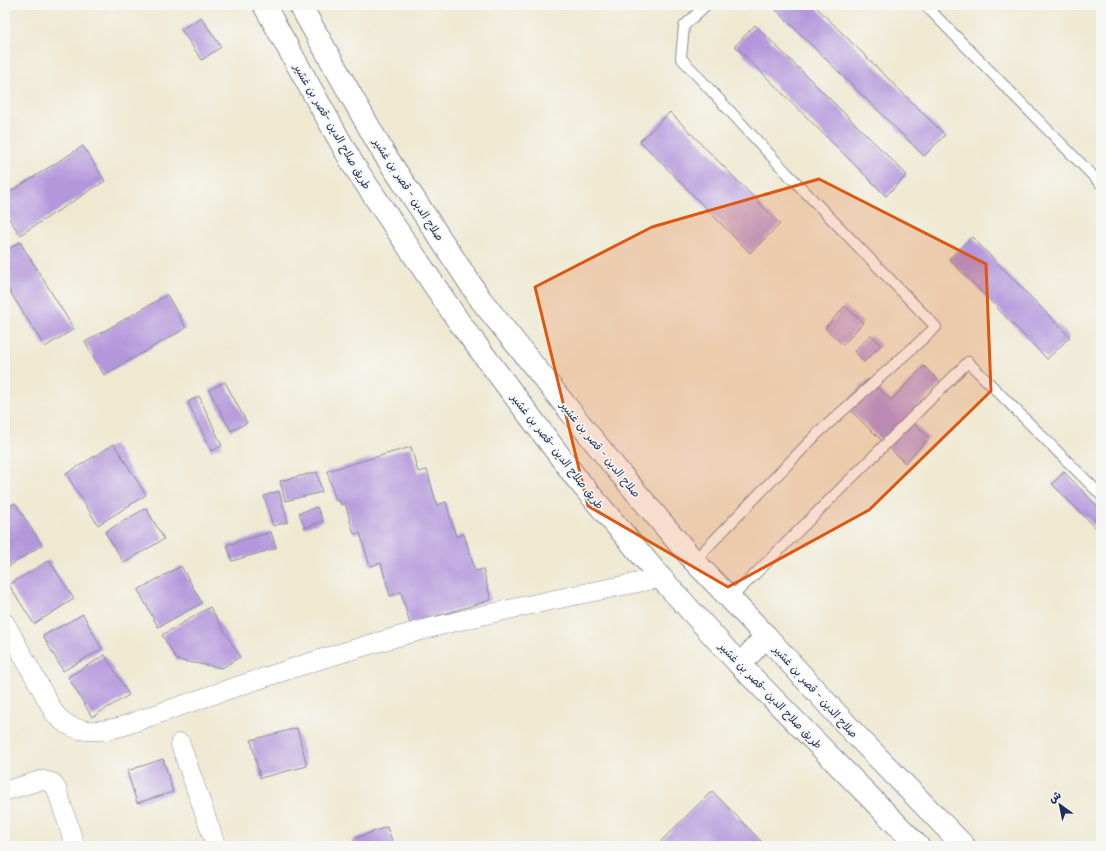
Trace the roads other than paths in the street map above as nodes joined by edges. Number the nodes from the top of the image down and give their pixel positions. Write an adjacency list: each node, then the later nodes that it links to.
1 (264, 5): 8 (highway, طريق صلاح الدين -قصر بن غشير)
2 (300, 5): 7 (highway, صلاح الدين - قصر بن غشير)
3 (706, 5): 7 (lane)
4 (925, 5): 5 (lane)
5 (1101, 184)
6 (1101, 494): 9 (lane)
7 (694, 561): 9 (highway, صلاح الدين - قصر بن غشير)
8 (661, 578): 10 (street); 12 (highway, طريق صلاح الدين -قصر بن غشير)
9 (730, 598): 11 (highway, صلاح الدين - قصر بن غشير)
10 (5, 623)
11 (766, 636): 12 (highway); 18 (highway, صلاح الدين - قصر بن غشير)
12 (740, 665): 17 (highway, طريق صلاح الدين -قصر بن غشير)
13 (180, 743): 16 (street)
14 (5, 791): 15 (street)
15 (75, 846)
16 (216, 846)
17 (918, 846)
18 (964, 846)

